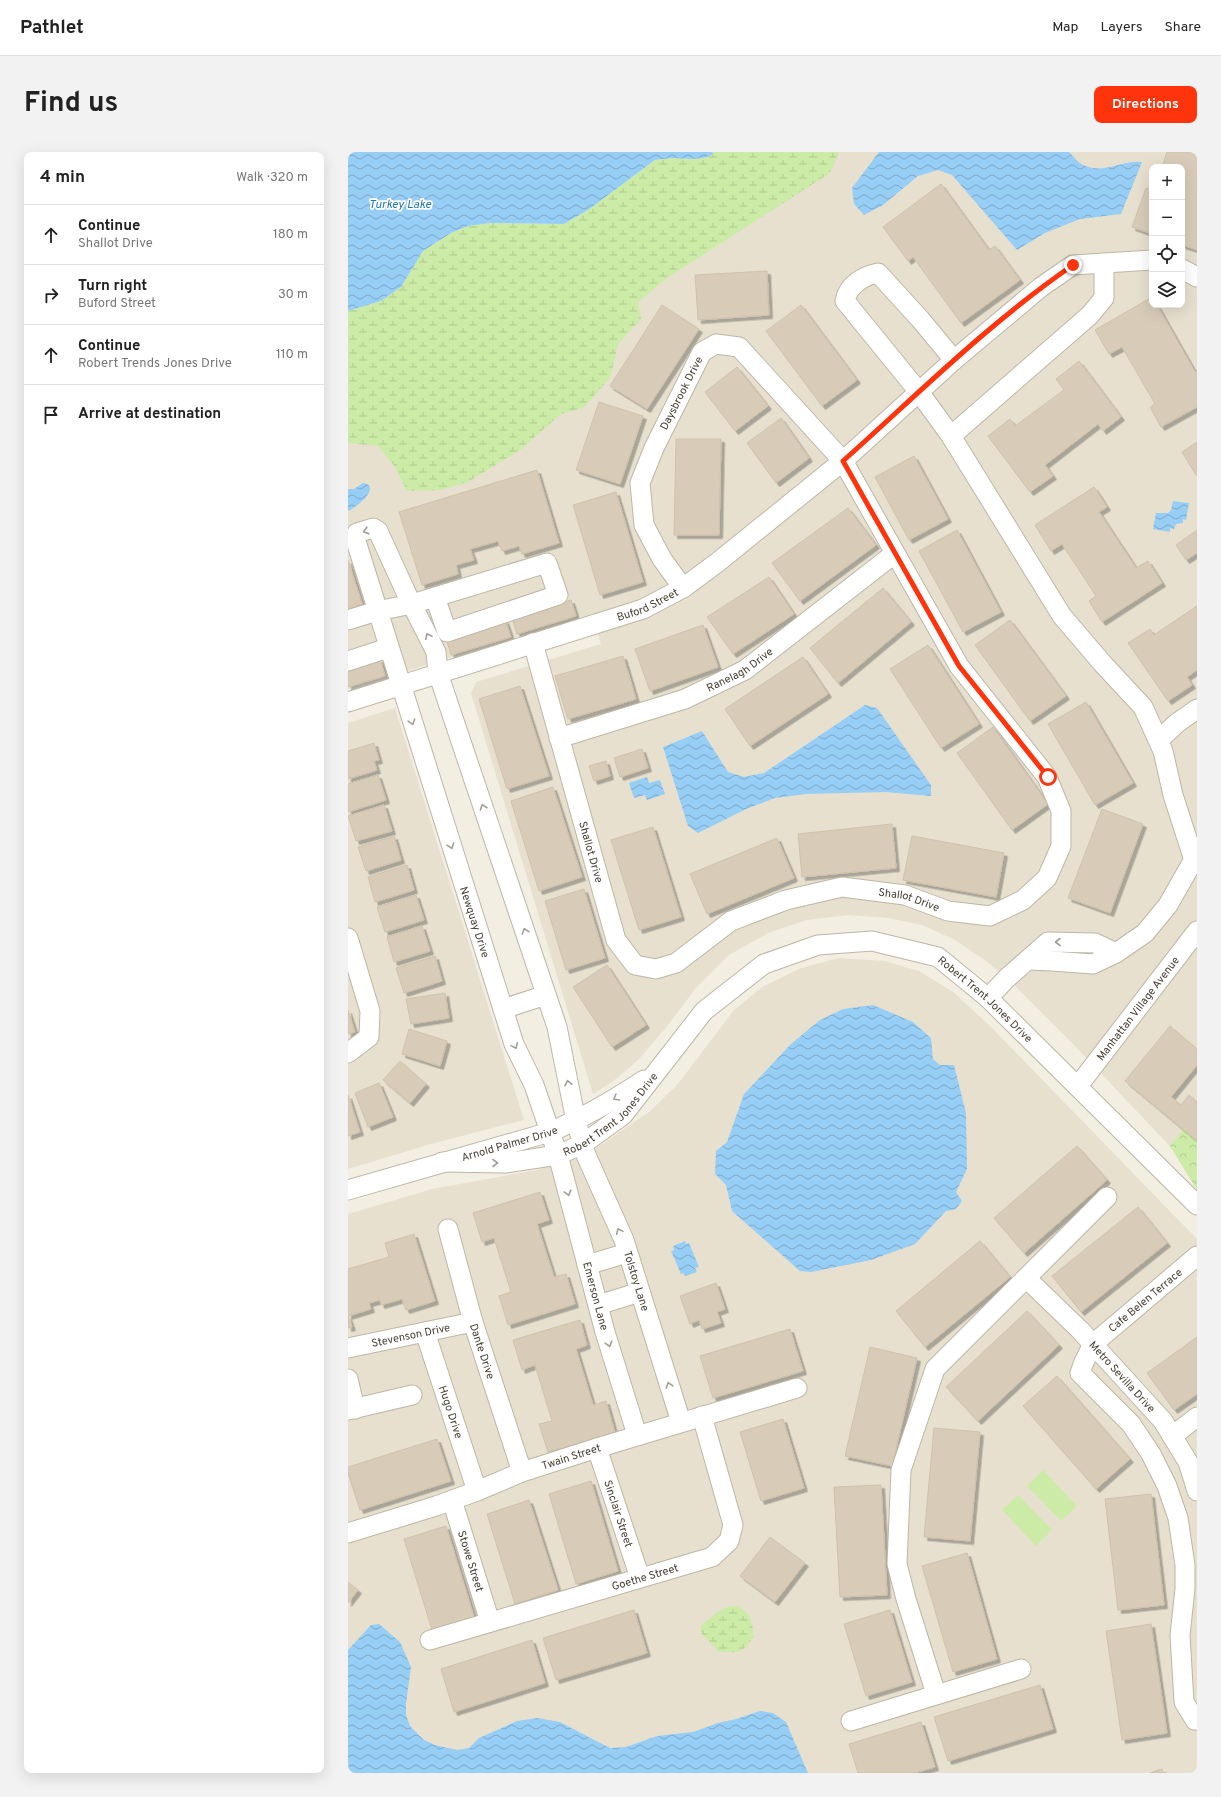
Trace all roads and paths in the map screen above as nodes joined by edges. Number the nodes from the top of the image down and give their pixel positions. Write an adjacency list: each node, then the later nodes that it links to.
1 (1149, 260): 2 (street, Buford Street)
2 (1104, 263): 5 (street, Buford Street); 7 (street)
3 (1185, 271): 4 (street)
4 (1197, 277)
5 (954, 360): 6 (street, Buford Street); 6 (street)
6 (919, 392): 7 (street); 8 (street, Buford Street)
7 (951, 436): 23 (street)
8 (843, 461): 9 (street, Shallot Drive); 10 (street, Buford Street); 10 (street, Daysbrook Drive)
9 (894, 554): 22 (street, Ranelagh Drive); 22 (street, Shallot Drive)
10 (684, 588): 15 (street, Buford Street)
11 (435, 597): 11 (street); 12 (street)
12 (412, 604): 13 (street); 13 (street, Newquay Drive, one-way to 13); 18 (street, one-way to 12)
13 (377, 611): 14 (street); 16 (street, Newquay Drive)
14 (348, 620)
15 (533, 643): 18 (street, Buford Street); 22 (street, Shallot Drive)
16 (388, 648): 17 (street); 19 (street, Newquay Drive)
17 (348, 661)
18 (438, 673): 19 (street, Buford Street); 31 (street, one-way to 18)
19 (400, 685): 20 (street, Buford Street); 33 (street, Newquay Drive, one-way to 33)
20 (348, 702)
21 (1197, 709): 23 (street)
22 (560, 738)
23 (1159, 740): 24 (street)
24 (1196, 857): 28 (street)
25 (1197, 930): 36 (street, Manhattan Village Avenue)
26 (348, 938): 34 (street)
27 (1078, 942): 28 (street); 29 (street, one-way to 29); 30 (street)
28 (1116, 953): 30 (street)
29 (1028, 960): 30 (street); 32 (street)
30 (1076, 963)
31 (546, 995): 33 (street); 37 (street, one-way to 31)
32 (988, 998): 35 (street, Robert Trent Jones Drive); 36 (street, Robert Trent Jones Drive)
33 (503, 1009): 38 (street, Newquay Drive, one-way to 38)
34 (348, 1053)
35 (660, 1069): 37 (street, Robert Trent Jones Drive, one-way to 37); 39 (street, Robert Trent Jones Drive)
36 (1078, 1086): 44 (street, Robert Trent Jones Drive)
37 (576, 1121): 38 (street, Arnold Palmer Drive); 39 (street)
38 (550, 1132): 40 (street, Newquay Drive); 41 (street, Arnold Palmer Drive)
39 (583, 1144): 40 (street, Robert Trent Jones Drive); 46 (street, Tolstoy Lane, one-way to 39)
40 (558, 1155): 41 (street, Arnold Palmer Drive, one-way to 40); 48 (street, Emerson Lane, one-way to 48)
41 (442, 1162): 42 (street, Arnold Palmer Drive)
42 (348, 1190)
43 (1107, 1198): 49 (street)
44 (1197, 1205)
45 (448, 1229): 52 (street, Dante Drive)
46 (627, 1253): 48 (street); 50 (street, Tolstoy Lane)
47 (1197, 1256): 54 (street, Cafe Belen Terrace)
48 (587, 1265): 51 (street, Emerson Lane)
49 (1026, 1278): 54 (street, Metro Sevilla Drive); 77 (street)
50 (640, 1292): 51 (street); 62 (street, Tolstoy Lane, one-way to 50)
51 (598, 1305): 63 (street, Emerson Lane, one-way to 63)
52 (473, 1322): 53 (street, Stevenson Drive); 66 (street, Dante Drive)
53 (425, 1332): 55 (street, Stevenson Drive); 67 (street, Hugo Drive)
54 (1093, 1344): 64 (street, Metro Sevilla Drive); 71 (street)
55 (348, 1348)
56 (348, 1379): 59 (street)
57 (797, 1388): 60 (street, Twain Street)
58 (412, 1395): 59 (street)
59 (351, 1409)
60 (702, 1416): 62 (street, Twain Street); 73 (street, Goethe Street)
61 (1197, 1417): 64 (street)
62 (681, 1422): 63 (street, Twain Street)
63 (637, 1436): 65 (street, Twain Street)
64 (1172, 1436): 68 (street, Metro Sevilla Drive)
65 (597, 1448): 66 (street, Twain Street); 73 (street, Sinclair Street)
66 (522, 1472): 67 (street, Twain Street)
67 (477, 1491): 70 (street, Twain Street)
68 (1197, 1491)
69 (1197, 1498): 71 (street)
70 (452, 1500): 72 (street, Twain Street); 74 (street, Stowe Street)
71 (1174, 1507): 79 (street)
72 (348, 1533)
73 (640, 1578): 74 (street, Goethe Street)
74 (490, 1622): 75 (street, Goethe Street)
75 (430, 1640)
76 (1021, 1669): 77 (street)
77 (936, 1694): 78 (street)
78 (850, 1720)
79 (1197, 1720)

